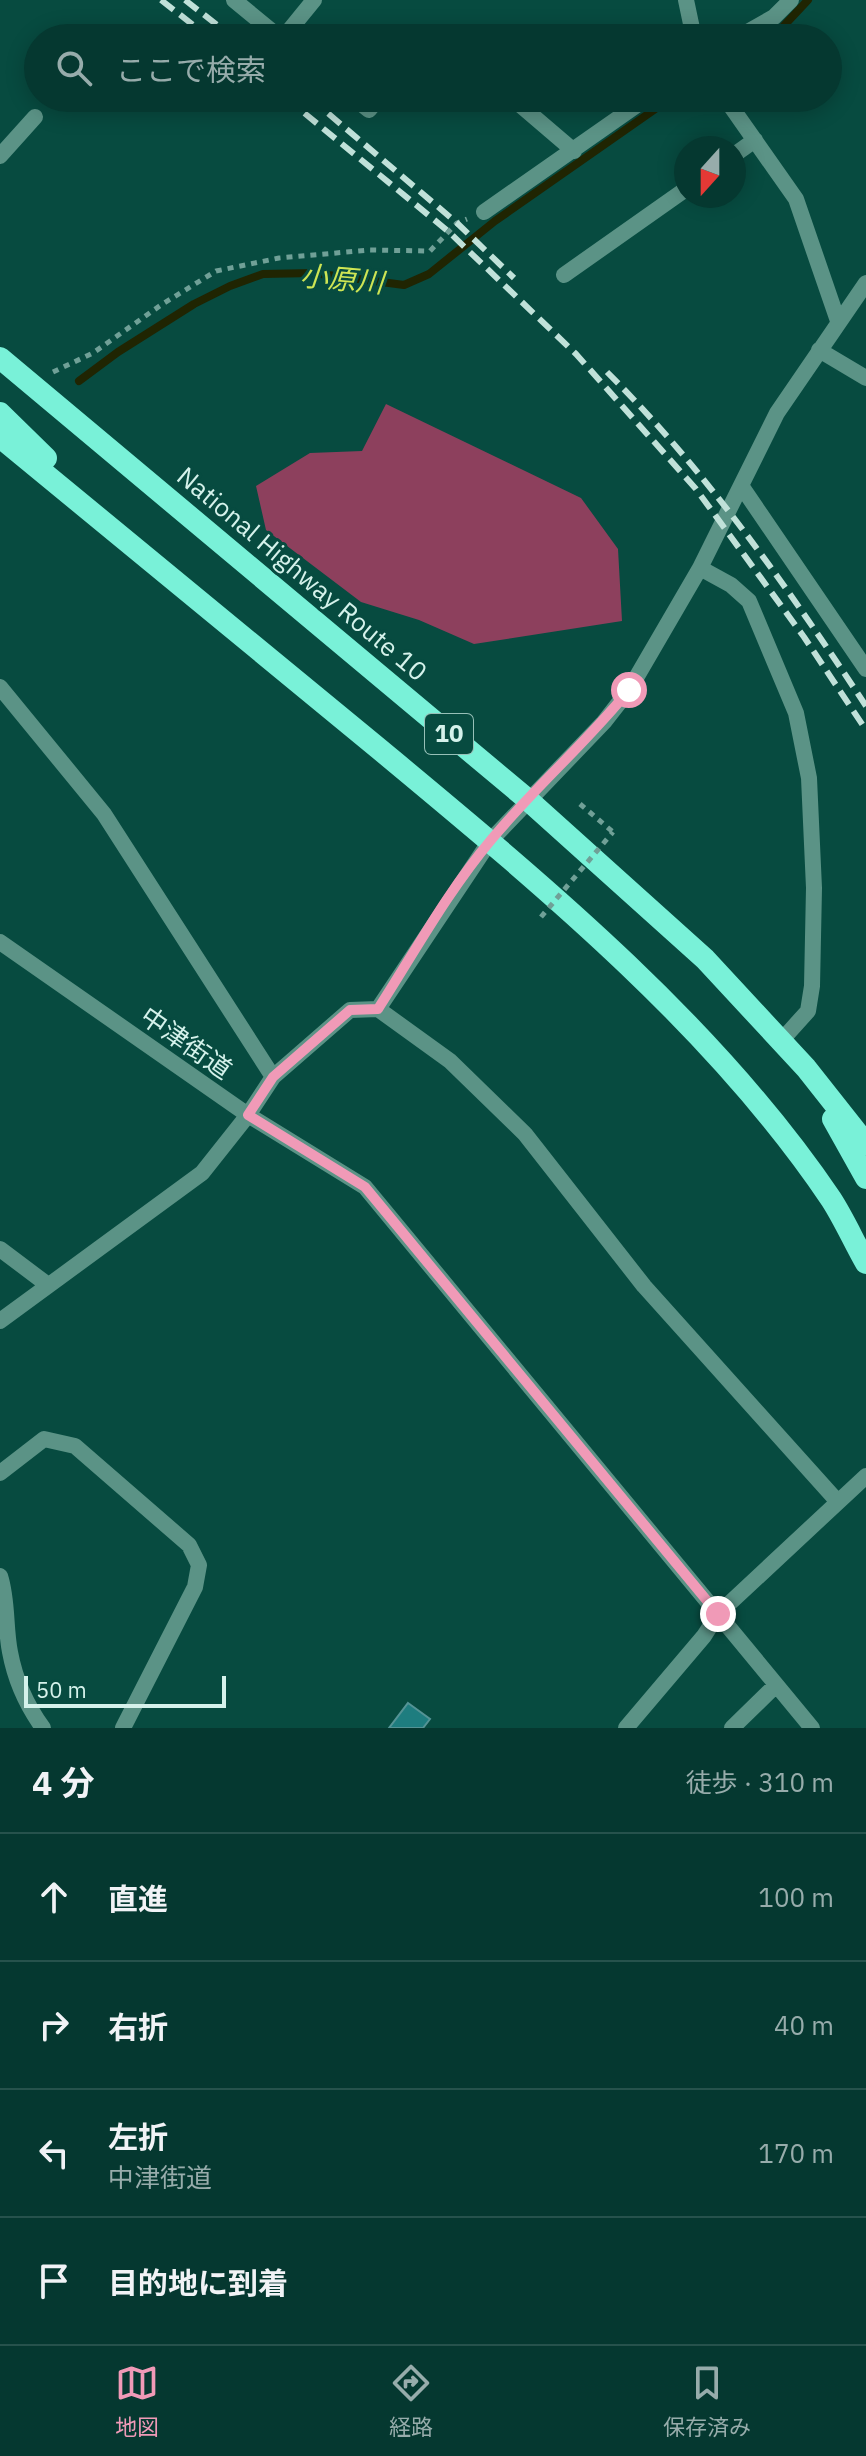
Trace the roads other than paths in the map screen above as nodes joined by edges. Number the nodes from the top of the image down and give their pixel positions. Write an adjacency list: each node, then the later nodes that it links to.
1 (234, 0): 5 (street)
2 (314, 0): 6 (street)
3 (686, 0): 7 (street)
4 (791, 0): 8 (street)
5 (264, 24)
6 (294, 24)
7 (691, 24)
8 (762, 24)
9 (528, 112): 15 (street)
10 (628, 112): 15 (street)
11 (735, 112): 13 (street)
12 (35, 117): 16 (street)
13 (755, 140): 14 (street); 21 (street)
14 (746, 146)
15 (574, 151): 18 (street)
16 (0, 156)
17 (674, 197): 19 (street)
18 (484, 212)
19 (564, 275)
20 (866, 283): 21 (street)
21 (838, 321): 22 (street)
22 (819, 350): 24 (street); 27 (street)
23 (0, 358): 32 (highway, National Highway Route 10 / 10)
24 (866, 378)
25 (0, 413): 28 (highway, 10)
26 (0, 437): 28 (highway, 10)
27 (742, 487): 29 (street); 30 (street)
28 (126, 538): 33 (highway, 10)
29 (700, 568): 32 (street); 36 (street)
30 (866, 669)
31 (0, 687): 38 (street)
32 (527, 799): 33 (street); 36 (highway, National Highway Route 10 / 10)
33 (490, 841): 35 (street); 43 (highway, 10)
34 (0, 942): 39 (street, 中津街道)
35 (378, 1009): 38 (street); 48 (street)
36 (781, 1041): 37 (highway, National Highway Route 10 / 10)
37 (801, 1062): 40 (highway, National Highway Route 10 / 10); 41 (highway)
38 (273, 1077): 39 (street)
39 (248, 1115): 44 (street); 50 (street, 中津街道)
40 (866, 1144)
41 (866, 1178)
42 (0, 1249): 44 (street)
43 (866, 1263)
44 (48, 1285): 45 (street)
45 (0, 1321)
46 (0, 1473): 53 (street)
47 (866, 1476): 48 (street)
48 (838, 1502): 50 (street)
49 (0, 1576): 52 (street)
50 (718, 1614): 51 (street, 中津街道); 54 (street)
51 (775, 1686): 55 (street); 56 (street, 中津街道)
52 (43, 1728)
53 (123, 1728)
54 (626, 1728)
55 (732, 1728)
56 (812, 1728)

